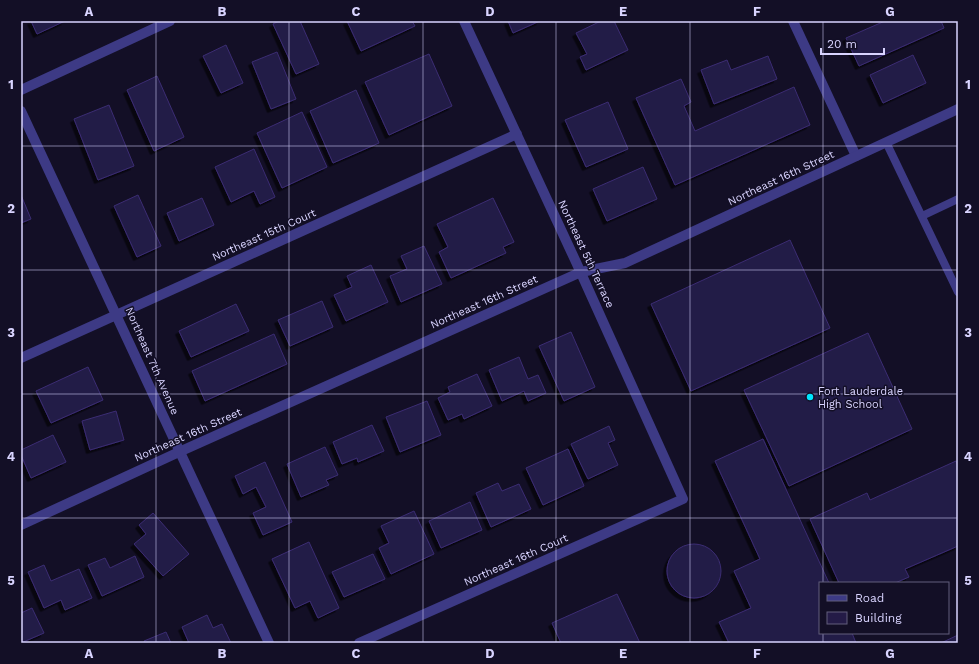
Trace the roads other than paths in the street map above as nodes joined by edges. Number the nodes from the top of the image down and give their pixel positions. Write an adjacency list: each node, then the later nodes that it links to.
1 (170, 21): 4 (street)
2 (464, 21): 7 (street, Northeast 5th Terrace)
3 (793, 21): 9 (street)
4 (21, 90)
5 (958, 109): 8 (street, Northeast 16th Street)
6 (21, 111): 14 (street, Northeast 7th Avenue)
7 (517, 134): 12 (street, Northeast 5th Terrace); 14 (street, Northeast 15th Court)
8 (886, 142): 9 (street, Northeast 16th Street); 11 (lane)
9 (856, 156): 12 (street, Northeast 16th Street)
10 (958, 200): 11 (lane)
11 (922, 216): 13 (lane)
12 (581, 272): 16 (street, Northeast 16th Street); 17 (street, Northeast 5th Terrace)
13 (958, 292)
14 (118, 314): 15 (street, Northeast 15th Court); 16 (street, Northeast 7th Avenue)
15 (21, 358)
16 (179, 452): 18 (street, Northeast 16th Street); 19 (street, Northeast 7th Avenue)
17 (683, 499): 20 (street, Northeast 16th Court)
18 (21, 525)
19 (269, 643)
20 (359, 643)

